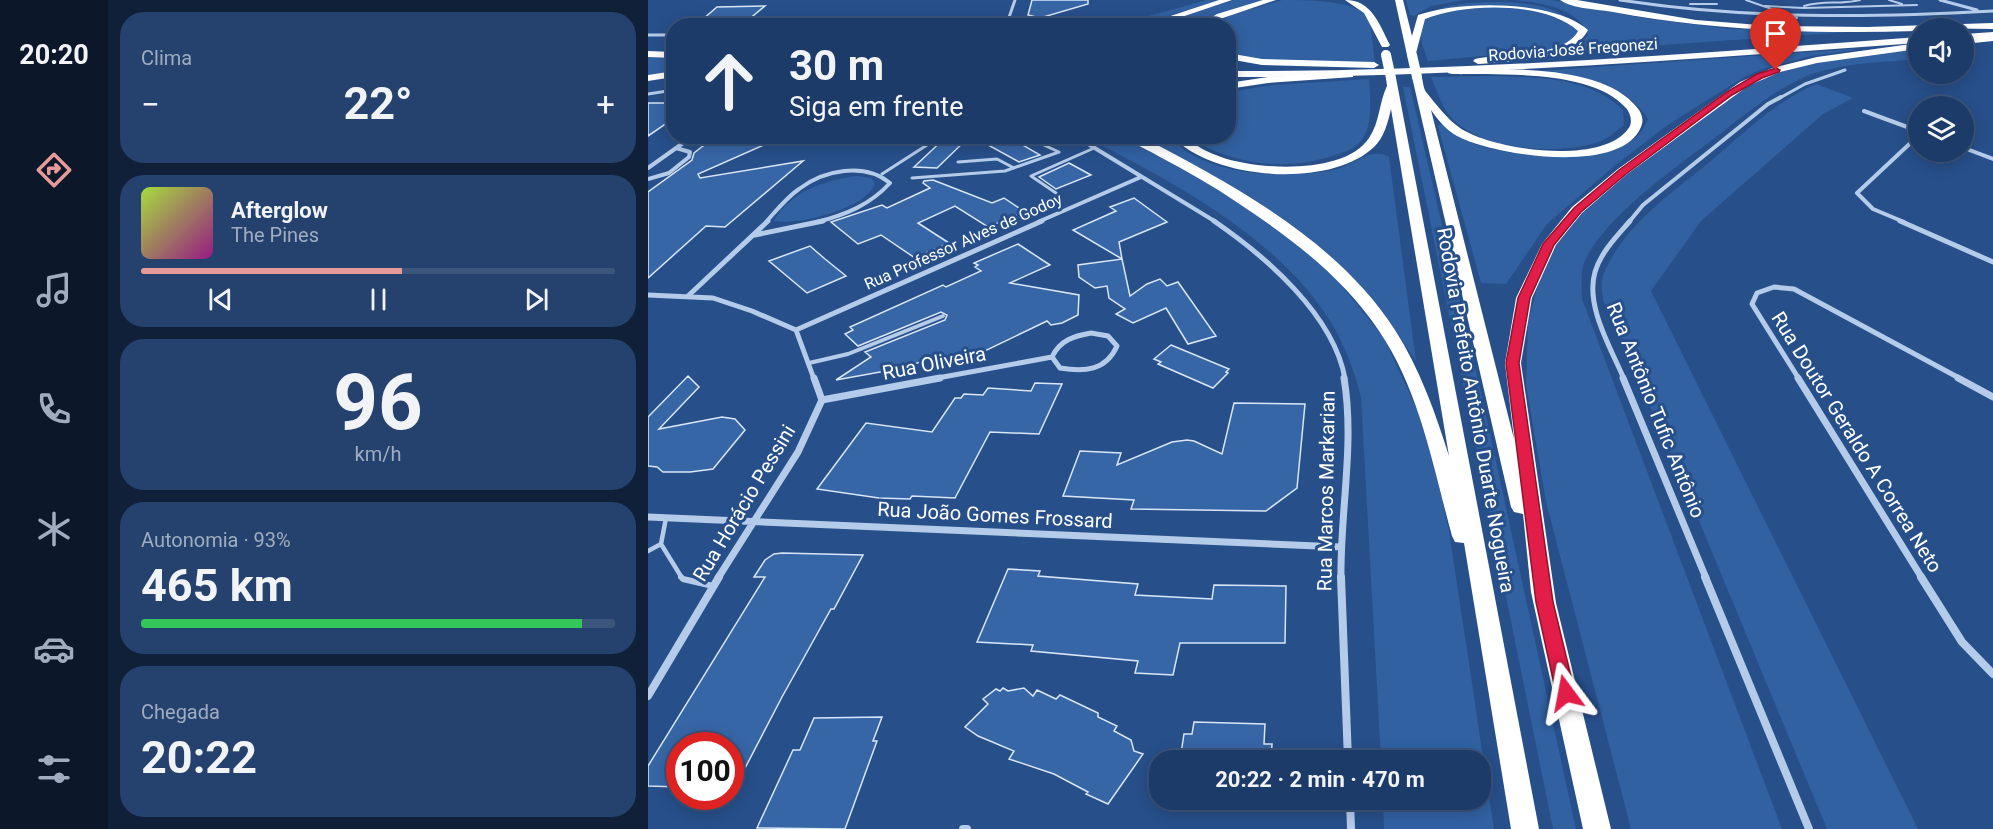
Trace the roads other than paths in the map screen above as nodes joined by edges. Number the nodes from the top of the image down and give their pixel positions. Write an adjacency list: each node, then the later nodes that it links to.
1 (1015, 0): 23 (street)
2 (1228, 0): 24 (highway)
3 (1272, 0): 25 (highway)
4 (1349, 0): 36 (highway)
5 (1400, 0): 39 (highway, Rodovia Prefeito Antônio Duarte Nogueira)
6 (1564, 0): 27 (highway)
7 (1620, 0): 26 (street)
8 (1746, 0): 17 (lane)
9 (1860, 0): 12 (lane)
10 (1889, 0): 15 (lane)
11 (1940, 0): 22 (street)
12 (1848, 3): 18 (lane); 19 (lane)
13 (1690, 4): 14 (lane)
14 (1717, 4)
15 (1907, 5): 16 (lane); 18 (lane)
16 (1917, 5)
17 (1765, 6): 19 (lane); 26 (lane)
18 (1856, 7): 19 (lane)
19 (1799, 8)
20 (1379, 11): 36 (highway, Rodovia Prefeito Antônio Duarte Nogueira)
21 (1993, 11): 22 (street)
22 (1984, 12): 26 (street)
23 (1008, 18)
24 (1170, 18)
25 (1216, 18)
26 (1797, 18)
27 (1993, 27): 28 (highway)
28 (1974, 29)
29 (1908, 34): 41 (highway, Rodovia José Fregonezi)
30 (666, 35): 31 (street)
31 (648, 36)
32 (1993, 37): 33 (highway)
33 (1974, 38)
34 (1908, 41): 45 (highway, Rodovia José Fregonezi)
35 (1908, 47): 92 (highway)
36 (1386, 50): 49 (highway, Rodovia Prefeito Antônio Duarte Nogueira, bridge)
37 (648, 54): 38 (highway)
38 (666, 55)
39 (1412, 55): 41 (highway); 50 (highway, Rodovia Prefeito Antônio Duarte Nogueira, bridge)
40 (1236, 57): 43 (highway)
41 (1478, 61): 43 (highway, Rodovia José Fregonezi)
42 (1236, 66): 43 (highway, Rodovia José Fregonezi)
43 (1373, 70): 45 (highway, Rodovia José Fregonezi); 46 (highway, Rodovia José Fregonezi); 51 (highway)
44 (1845, 70): 101 (street, Rua Antônio Tufic Antônio)
45 (1452, 71): 50 (highway)
46 (1236, 74)
47 (666, 75): 48 (highway)
48 (648, 78)
49 (1392, 81): 62 (highway); 93 (highway, Rodovia Prefeito Antônio Duarte Nogueira)
50 (1418, 81): 92 (highway, Rodovia Prefeito Antônio Duarte Nogueira)
51 (1236, 85)
52 (666, 91): 53 (street)
53 (648, 94)
54 (1864, 111): 55 (street)
55 (1908, 129)
56 (1908, 143): 76 (street)
57 (682, 144): 63 (street)
58 (929, 144): 70 (lane)
59 (1042, 144): 69 (lane)
60 (1085, 144): 64 (street, Rua Marcos Markarian)
61 (1144, 144): 93 (highway)
62 (1188, 144)
63 (676, 148): 68 (street); 73 (street)
64 (1092, 149): 71 (street, Rua Marcos Markarian); 74 (lane)
65 (1974, 152): 66 (street)
66 (1993, 159)
67 (958, 162): 69 (lane)
68 (648, 168)
69 (1014, 168): 72 (lane)
70 (882, 174): 75 (street); 75 (street)
71 (1141, 177): 80 (street, Rua Professor Alves de Godoy); 89 (street, Rua Marcos Markarian)
72 (912, 178)
73 (648, 179)
74 (1056, 194)
75 (754, 235): 78 (street)
76 (1993, 262)
77 (648, 295): 78 (street)
78 (688, 296): 80 (street)
79 (943, 316): 82 (lane)
80 (796, 330): 82 (street)
81 (1052, 357): 81 (street); 84 (street, Rua Oliveira)
82 (809, 363): 84 (street)
83 (1993, 397): 94 (street, Rua Doutor Geraldo A Correa Neto)
84 (822, 400): 87 (street, Rua Horácio Pessini)
85 (648, 517): 86 (street, Rua João Gomes Frossard)
86 (666, 518): 87 (street, Rua João Gomes Frossard); 88 (lane)
87 (753, 520): 89 (street, Rua João Gomes Frossard); 91 (street, Rua Horácio Pessini)
88 (661, 544): 90 (lane); 91 (lane)
89 (1341, 547): 96 (street, Rua Marcos Markarian)
90 (648, 551)
91 (713, 586): 95 (street, Rua Horácio Pessini)
92 (1545, 602): 100 (highway, Rodovia Prefeito Antônio Duarte Nogueira)
93 (1487, 620): 99 (highway, Rodovia Prefeito Antônio Duarte Nogueira)
94 (1993, 674)
95 (648, 696)
96 (1348, 750)
97 (1350, 810): 98 (street)
98 (1350, 829)
99 (1525, 829)
100 (1597, 829)
101 (1809, 829)

